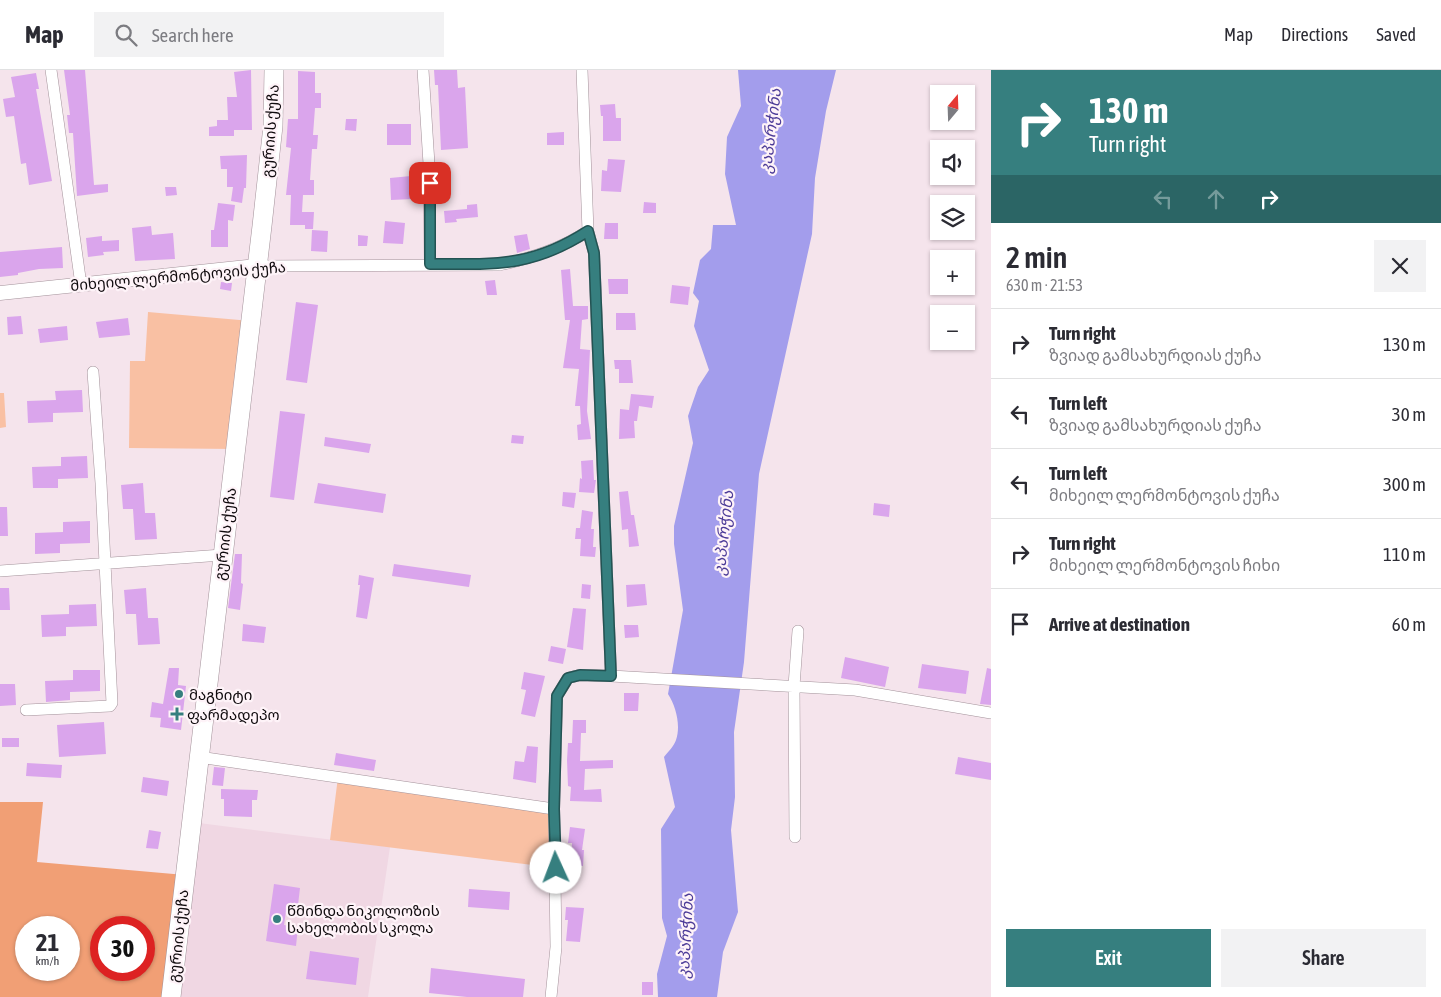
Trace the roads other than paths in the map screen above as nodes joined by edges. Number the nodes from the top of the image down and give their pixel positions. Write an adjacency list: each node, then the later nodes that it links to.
1 (51, 70): 8 (street)
2 (274, 70): 7 (highway, გურიის ქუჩა)
3 (423, 70): 6 (street)
4 (582, 70): 5 (street)
5 (588, 231): 6 (street, მიხეილ ლერმონტოვის ქუჩა); 15 (street)
6 (430, 264): 7 (street, მიხეილ ლერმონტოვის ქუჩა)
7 (257, 266): 8 (street, მიხეილ ლერმონტოვის ქუჩა); 11 (highway, გურიის ქუჩა)
8 (81, 285): 9 (street, მიხეილ ლერმონტოვის ქუჩა)
9 (0, 293)
10 (93, 372): 12 (street)
11 (222, 555): 12 (street); 19 (highway, გურიის ქუჩა)
12 (105, 563): 13 (street); 17 (street)
13 (0, 571)
14 (798, 631): 16 (street)
15 (611, 676): 16 (street); 20 (street)
16 (794, 686): 18 (street); 21 (street)
17 (26, 710)
18 (991, 713)
19 (199, 757): 20 (street); 22 (highway, გურიის ქუჩა)
20 (554, 809): 23 (street)
21 (795, 837)
22 (171, 997)
23 (551, 997)

